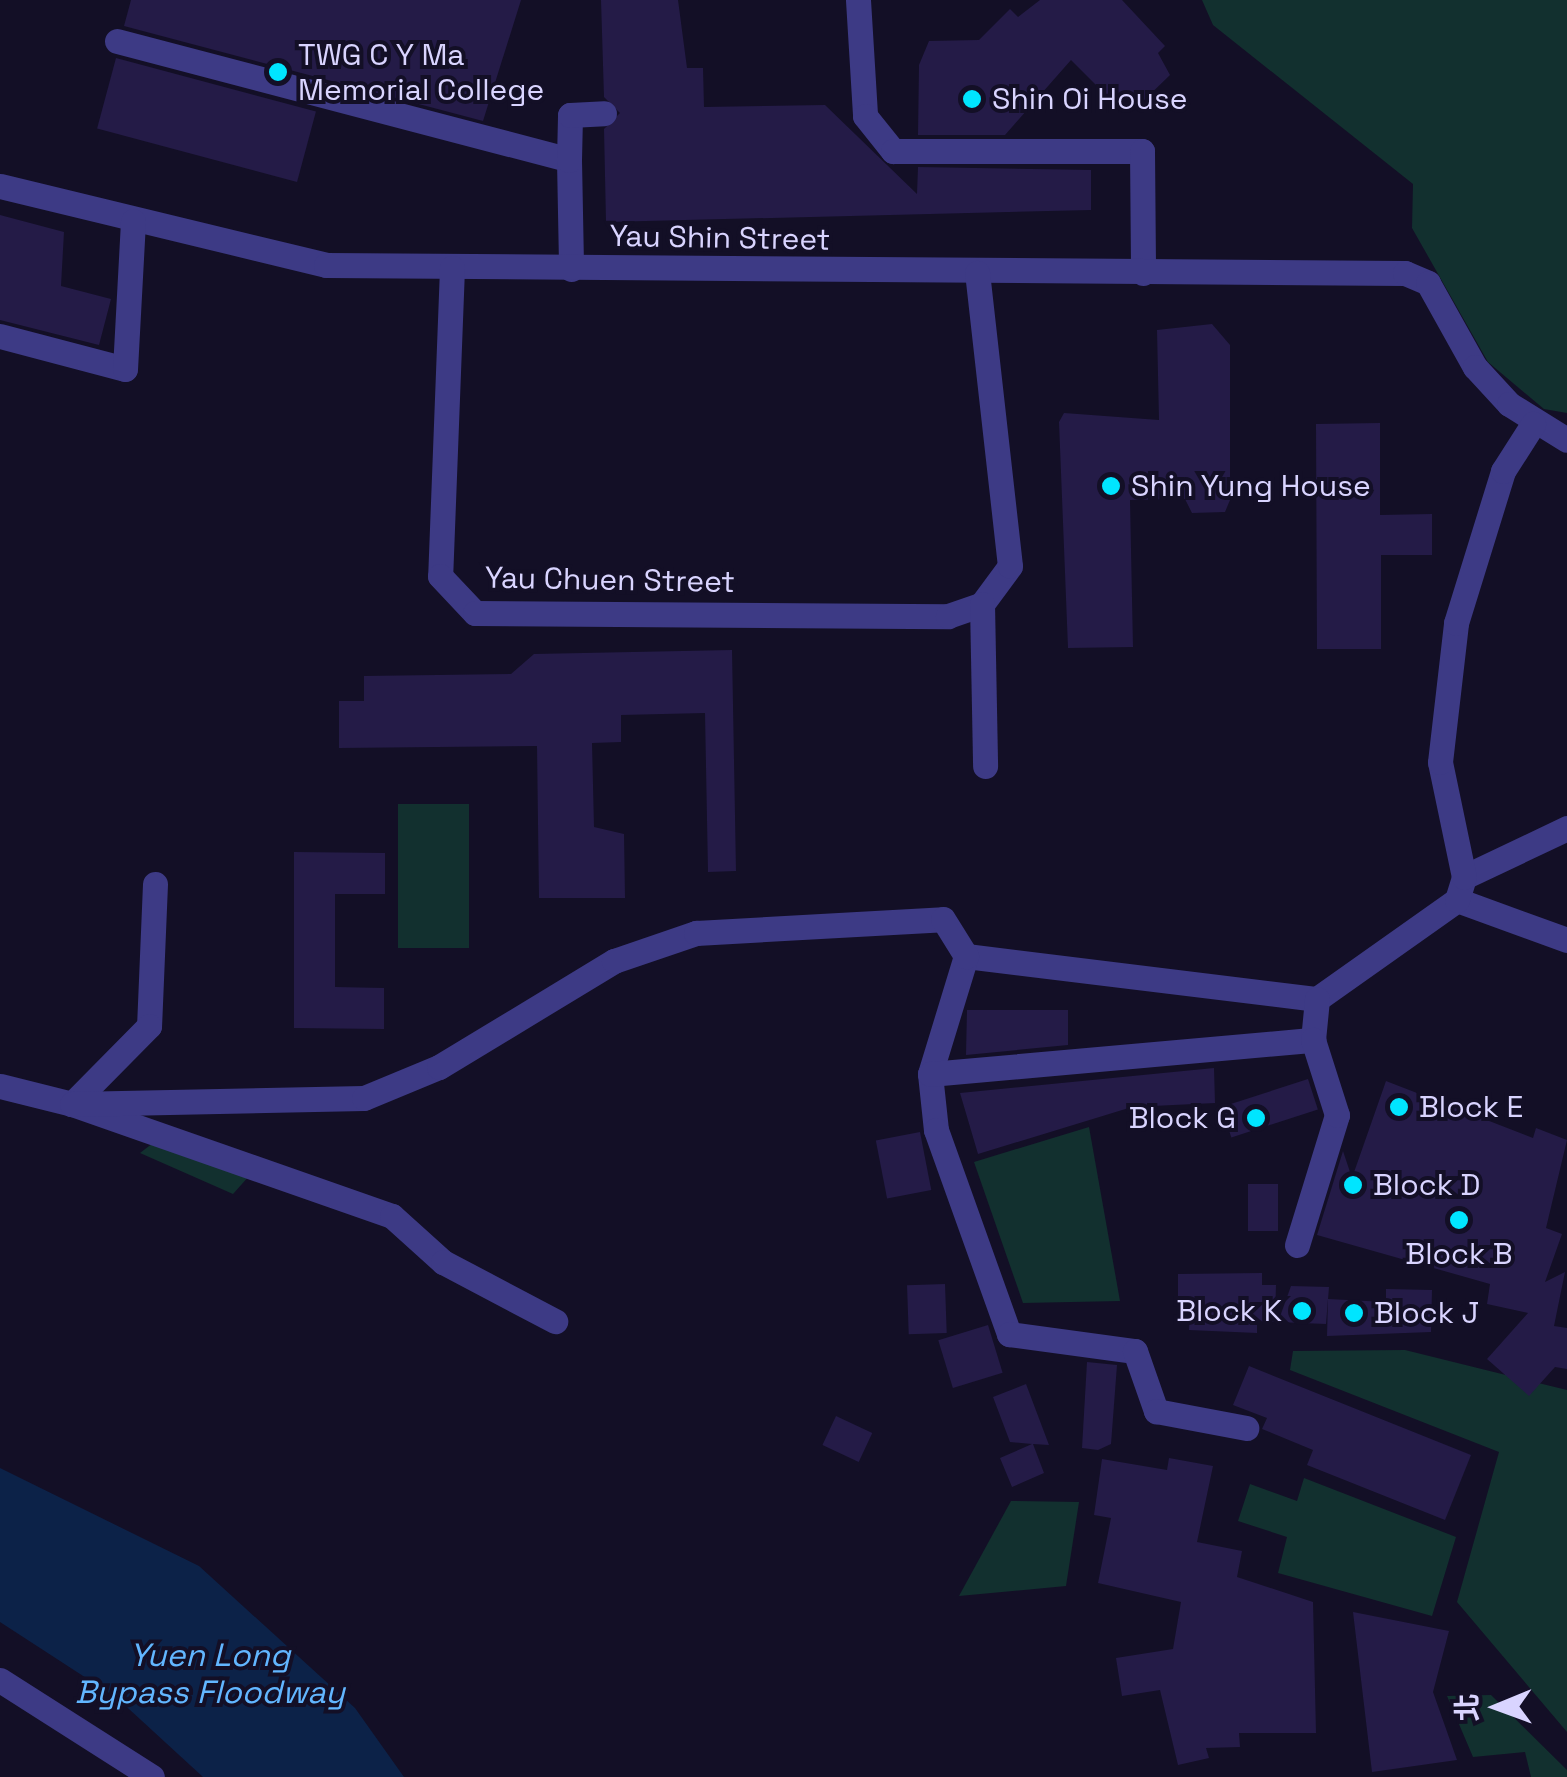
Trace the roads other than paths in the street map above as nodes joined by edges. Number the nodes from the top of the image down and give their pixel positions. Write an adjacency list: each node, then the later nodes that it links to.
1 (858, 0): 10 (street)
2 (116, 40): 4 (street)
3 (604, 113): 4 (street)
4 (570, 160): 8 (street)
5 (0, 186): 6 (street, Yau Shin Street)
6 (133, 221): 7 (street, Yau Shin Street); 11 (street)
7 (452, 268): 8 (street, Yau Shin Street); 14 (street, Yau Chuen Street)
8 (572, 269): 9 (street, Yau Shin Street)
9 (977, 273): 10 (street, Yau Shin Street); 14 (street)
10 (1143, 273): 12 (street, Yau Shin Street)
11 (0, 336)
12 (1533, 424): 13 (street); 18 (street)
13 (1567, 440)
14 (982, 604): 15 (street)
15 (985, 766)
16 (1567, 828): 18 (street)
17 (155, 884): 25 (street)
18 (1460, 888): 19 (street); 21 (street)
19 (1567, 940)
20 (966, 956): 21 (street); 23 (street); 25 (street)
21 (1317, 998): 22 (street)
22 (1313, 1040): 23 (street); 26 (street)
23 (930, 1074): 28 (street)
24 (0, 1086): 25 (street)
25 (72, 1104): 27 (street)
26 (1297, 1244)
27 (555, 1320)
28 (1246, 1428)
29 (0, 1680): 30 (street)
30 (152, 1777)

